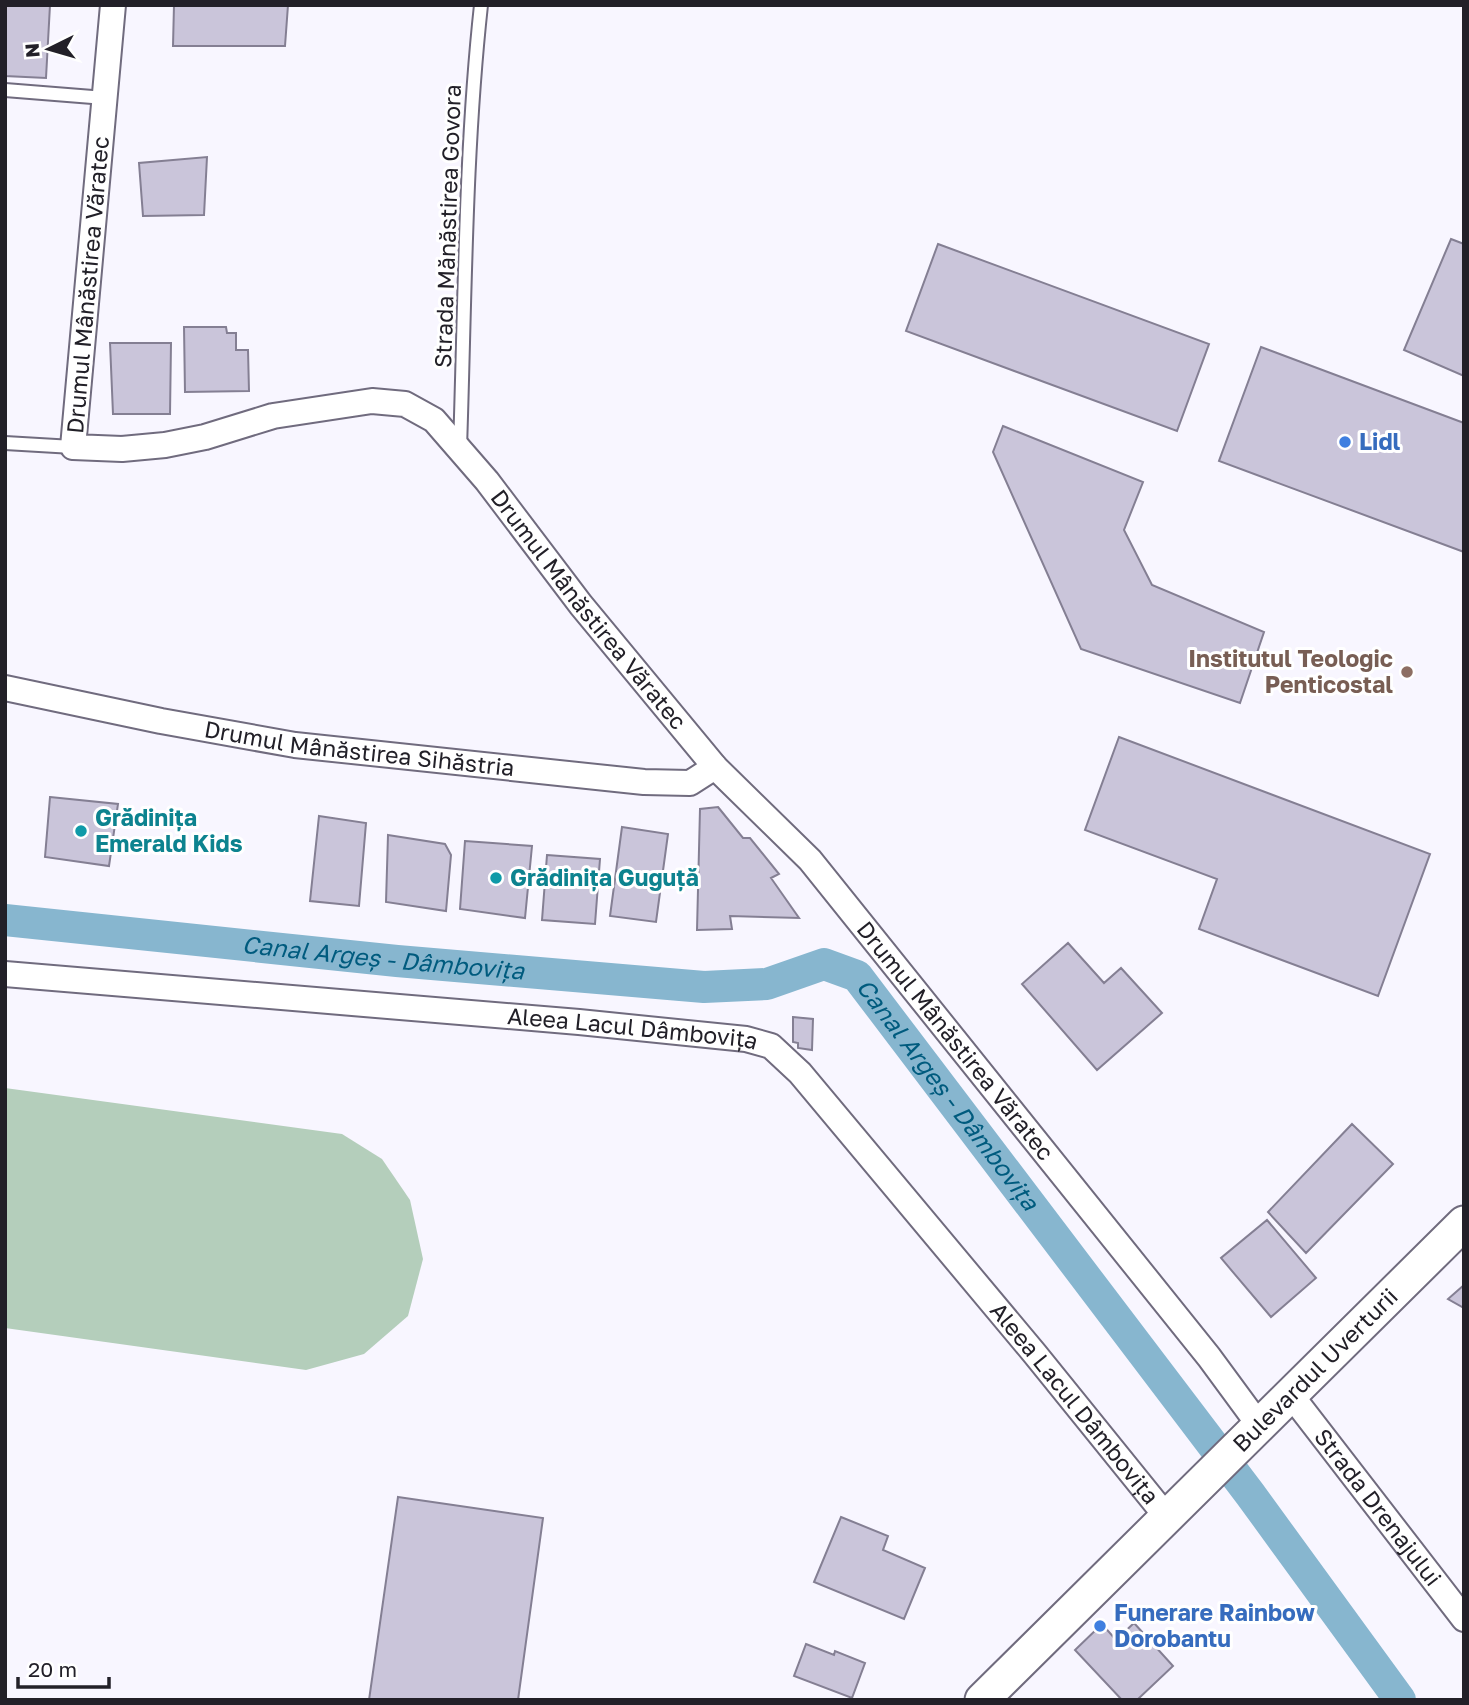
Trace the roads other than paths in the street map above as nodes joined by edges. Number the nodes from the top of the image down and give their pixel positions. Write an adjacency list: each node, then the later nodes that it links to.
1 (113, 5): 4 (street, Drumul Mânăstirea Văratec)
2 (481, 5): 7 (lane, Strada Mănăstirea Govora)
3 (5, 90): 4 (lane)
4 (105, 97): 6 (street, Drumul Mânăstirea Văratec)
5 (5, 443): 6 (lane)
6 (73, 447): 7 (street, Drumul Mânăstirea Văratec)
7 (460, 448): 9 (street, Drumul Mânăstirea Văratec)
8 (5, 688): 9 (street, Drumul Mânăstirea Sihăstria)
9 (715, 767): 13 (street, Drumul Mânăstirea Văratec)
10 (5, 974): 14 (street, Aleea Lacul Dâmbovița)
11 (1464, 1223): 12 (main road, Bulevardul Uverturii)
12 (1291, 1395): 13 (main road, Bulevardul Uverturii); 15 (street, Strada Drenajului)
13 (1259, 1425): 14 (main road, Bulevardul Uverturii)
14 (1166, 1516): 16 (main road, Bulevardul Uverturii)
15 (1464, 1619)
16 (982, 1700)

